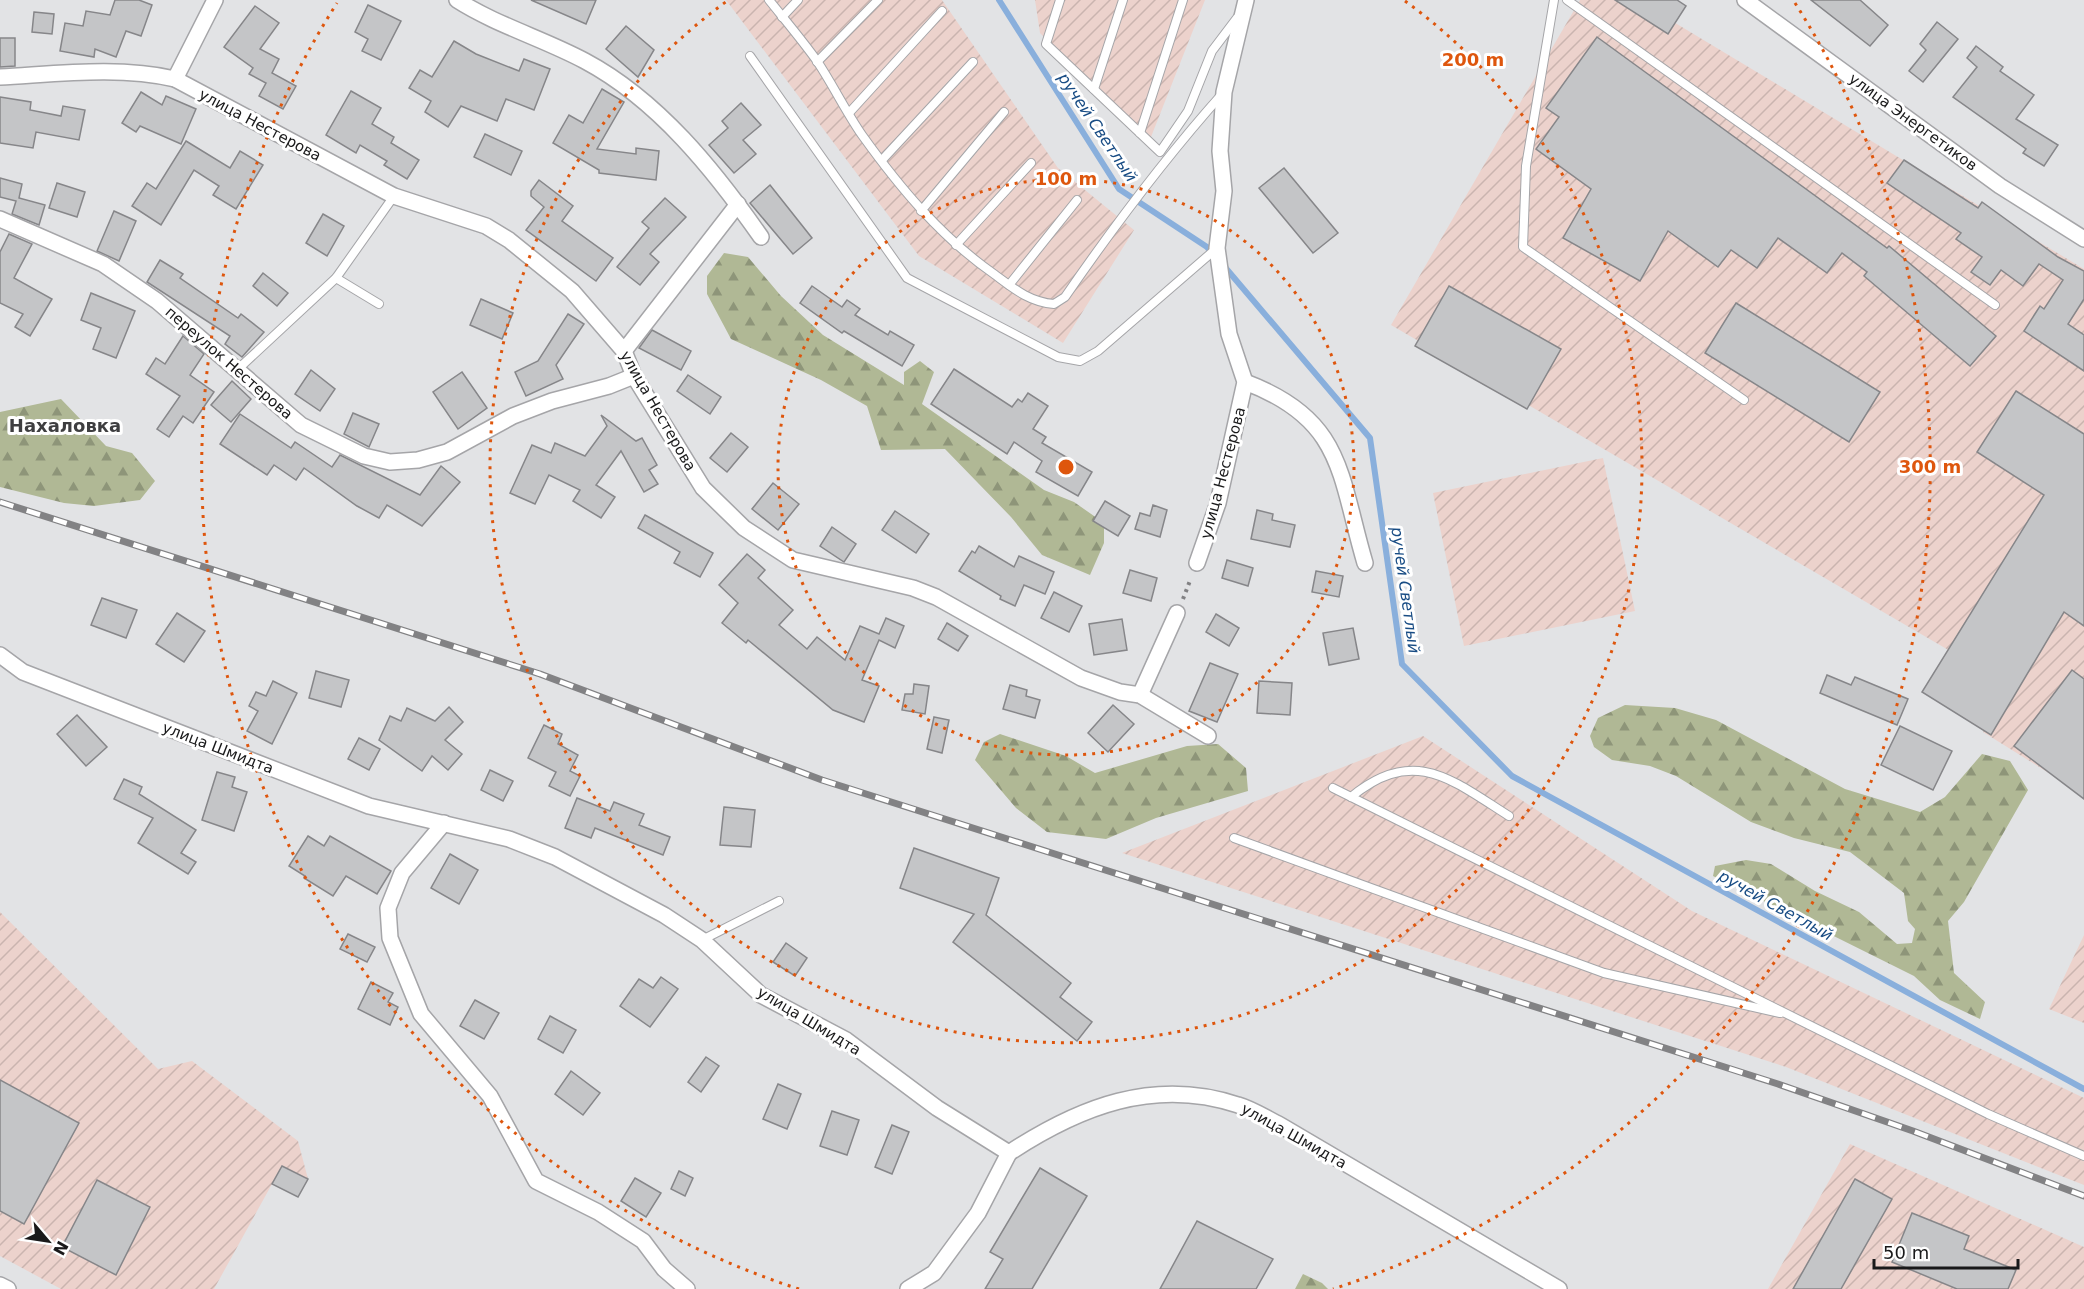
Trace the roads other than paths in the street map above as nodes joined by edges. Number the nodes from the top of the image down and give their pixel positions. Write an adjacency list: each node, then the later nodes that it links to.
1 (215, 0): 19 (street)
2 (457, 0): 29 (street)
3 (769, 0): 14 (lane)
4 (798, 0): 14 (lane)
5 (878, 0): 16 (lane)
6 (1059, 0): 20 (lane)
7 (1123, 0): 20 (lane)
8 (1184, 0): 24 (lane)
9 (1554, 0): 44 (lane)
10 (1567, 0): 39 (lane)
11 (1745, 0): 33 (street, улица Энергетиков)
12 (1245, 5): 21 (street); 24 (lane)
13 (942, 11): 23 (lane)
14 (782, 17): 16 (lane)
15 (750, 56): 35 (lane)
16 (817, 62): 23 (lane)
17 (973, 62): 25 (lane)
18 (0, 77): 19 (street, улица Нестерова)
19 (175, 79): 27 (street, улица Нестерова)
20 (1094, 89): 24 (lane)
21 (1224, 92): 35 (street); 37 (lane)
22 (1004, 112): 30 (lane)
23 (849, 113): 25 (lane)
24 (1140, 133)
25 (882, 160): 30 (lane)
26 (1031, 163): 34 (lane)
27 (394, 196): 36 (lane); 40 (street, улица Нестерова)
28 (1077, 200): 37 (lane)
29 (738, 204): 32 (street); 40 (street)
30 (921, 211): 34 (lane)
31 (0, 219): 41 (street, переулок Нестерова)
32 (760, 237)
33 (2084, 239)
34 (956, 245): 37 (lane)
35 (1217, 249): 43 (street)
36 (336, 278): 38 (lane); 41 (lane)
37 (1009, 285)
38 (379, 304)
39 (1995, 305)
40 (624, 351): 42 (street, улица Нестерова)
41 (236, 370): 42 (street, переулок Нестерова)
42 (634, 376): 49 (street, улица Нестерова)
43 (1245, 382): 45 (street, улица Нестерова); 46 (street)
44 (1744, 400)
45 (1197, 563)
46 (1365, 563)
47 (1177, 613): 49 (street)
48 (0, 655): 54 (street, улица Шмидта)
49 (1140, 695): 50 (street)
50 (1208, 736)
51 (1333, 788): 52 (lane)
52 (1351, 797): 53 (lane); 58 (lane)
53 (1509, 816)
54 (444, 823): 57 (street, улица Шмидта); 63 (street)
55 (1234, 838): 58 (lane)
56 (779, 901): 57 (lane)
57 (702, 940): 59 (street, улица Шмидта)
58 (1792, 1016): 60 (lane)
59 (1009, 1153): 64 (street); 65 (street, улица Шмидта)
60 (2084, 1156)
61 (0, 1285): 62 (street)
62 (8, 1289)
63 (687, 1289)
64 (908, 1289)
65 (1559, 1289)

